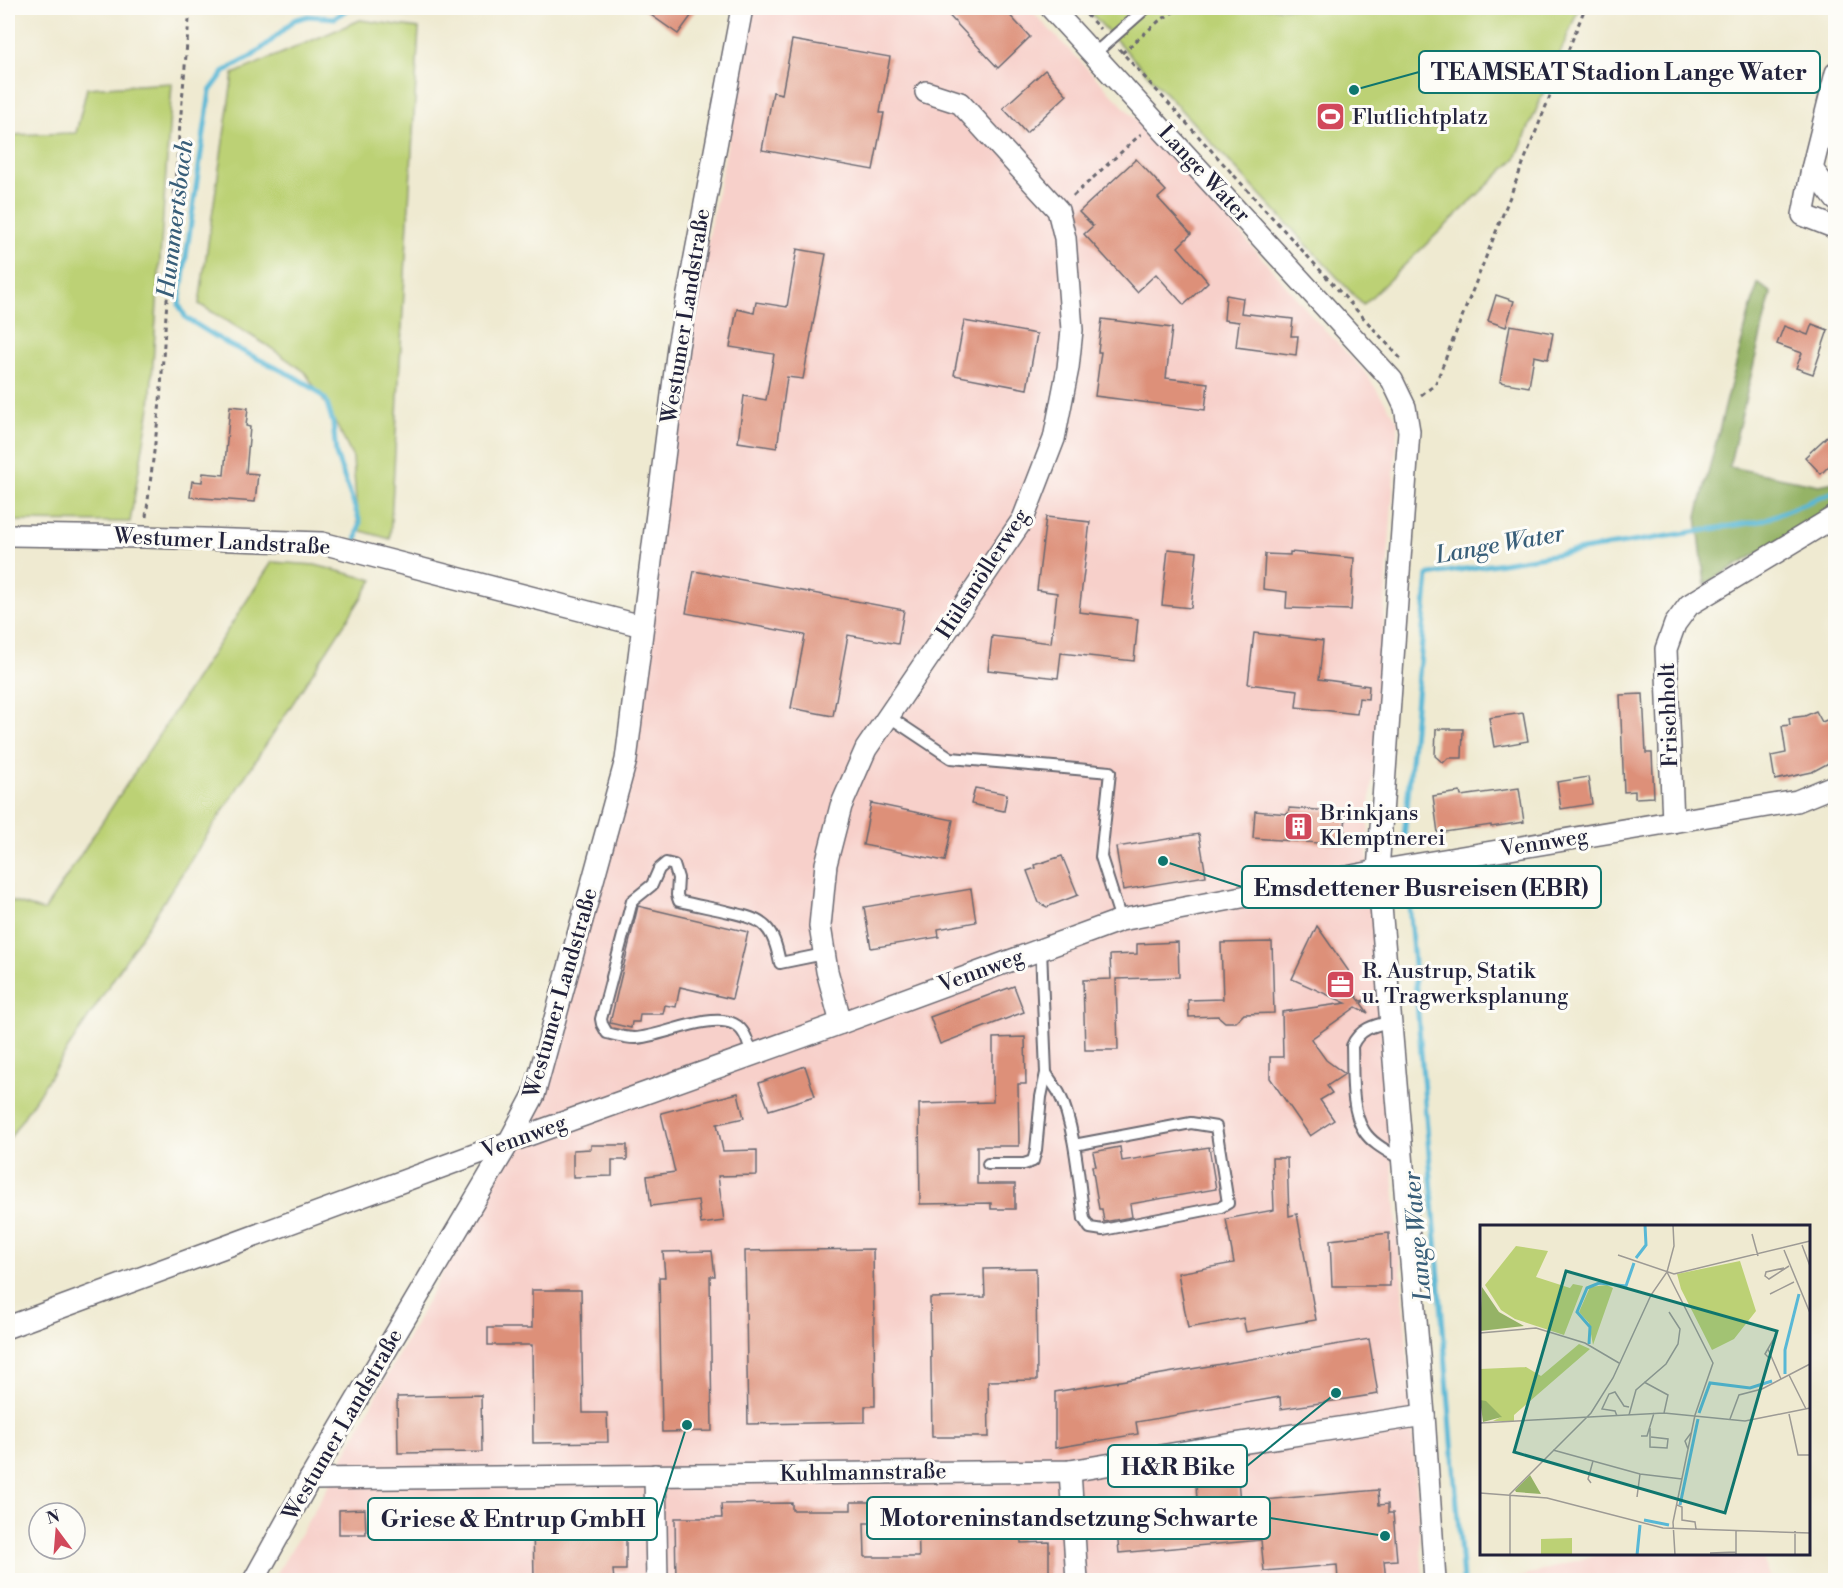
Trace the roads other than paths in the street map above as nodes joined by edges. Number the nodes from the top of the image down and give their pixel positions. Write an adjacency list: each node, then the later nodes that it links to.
1 (742, 8): 12 (street, Westumer Landstraße)
2 (1051, 8): 4 (street, Lange Water)
3 (1146, 8): 4 (lane)
4 (1094, 54): 16 (street, Lange Water)
5 (1836, 73): 7 (street)
6 (926, 92): 13 (street, Hülsmöllerweg)
7 (1812, 169): 8 (street); 9 (street)
8 (1836, 200)
9 (1836, 228)
10 (1836, 516): 15 (street, Frischholt)
11 (8, 535): 12 (street, Westumer Landstraße)
12 (642, 626): 24 (street, Westumer Landstraße)
13 (888, 716): 17 (lane); 19 (street, Hülsmöllerweg)
14 (1836, 785): 15 (street, Vennweg)
15 (1673, 822): 16 (street, Vennweg)
16 (1378, 871): 17 (street, Vennweg); 20 (street, Lange Water)
17 (1121, 920): 18 (street, Vennweg)
18 (1041, 949): 21 (street, Vennweg); 23 (lane, Vennweg)
19 (824, 954): 21 (street, Hülsmöllerweg); 22 (lane)
20 (1390, 1022): 26 (street, Lange Water); 26 (lane)
21 (841, 1023): 22 (street, Vennweg)
22 (752, 1055): 24 (street, Vennweg)
23 (1046, 1073): 25 (lane); 27 (lane)
24 (509, 1142): 28 (street, Vennweg); 32 (street, Westumer Landstraße)
25 (1074, 1145): 25 (lane)
26 (1402, 1160): 29 (street, Lange Water)
27 (988, 1164)
28 (8, 1327)
29 (1424, 1415): 30 (street, Kuhlmannstraße); 36 (street, Lange Water)
30 (1070, 1471): 31 (street, Kuhlmannstraße); 35 (street)
31 (656, 1475): 32 (street, Kuhlmannstraße); 34 (street)
32 (310, 1479): 33 (street, Westumer Landstraße)
33 (254, 1581)
34 (657, 1581)
35 (1077, 1581)
36 (1435, 1581)

